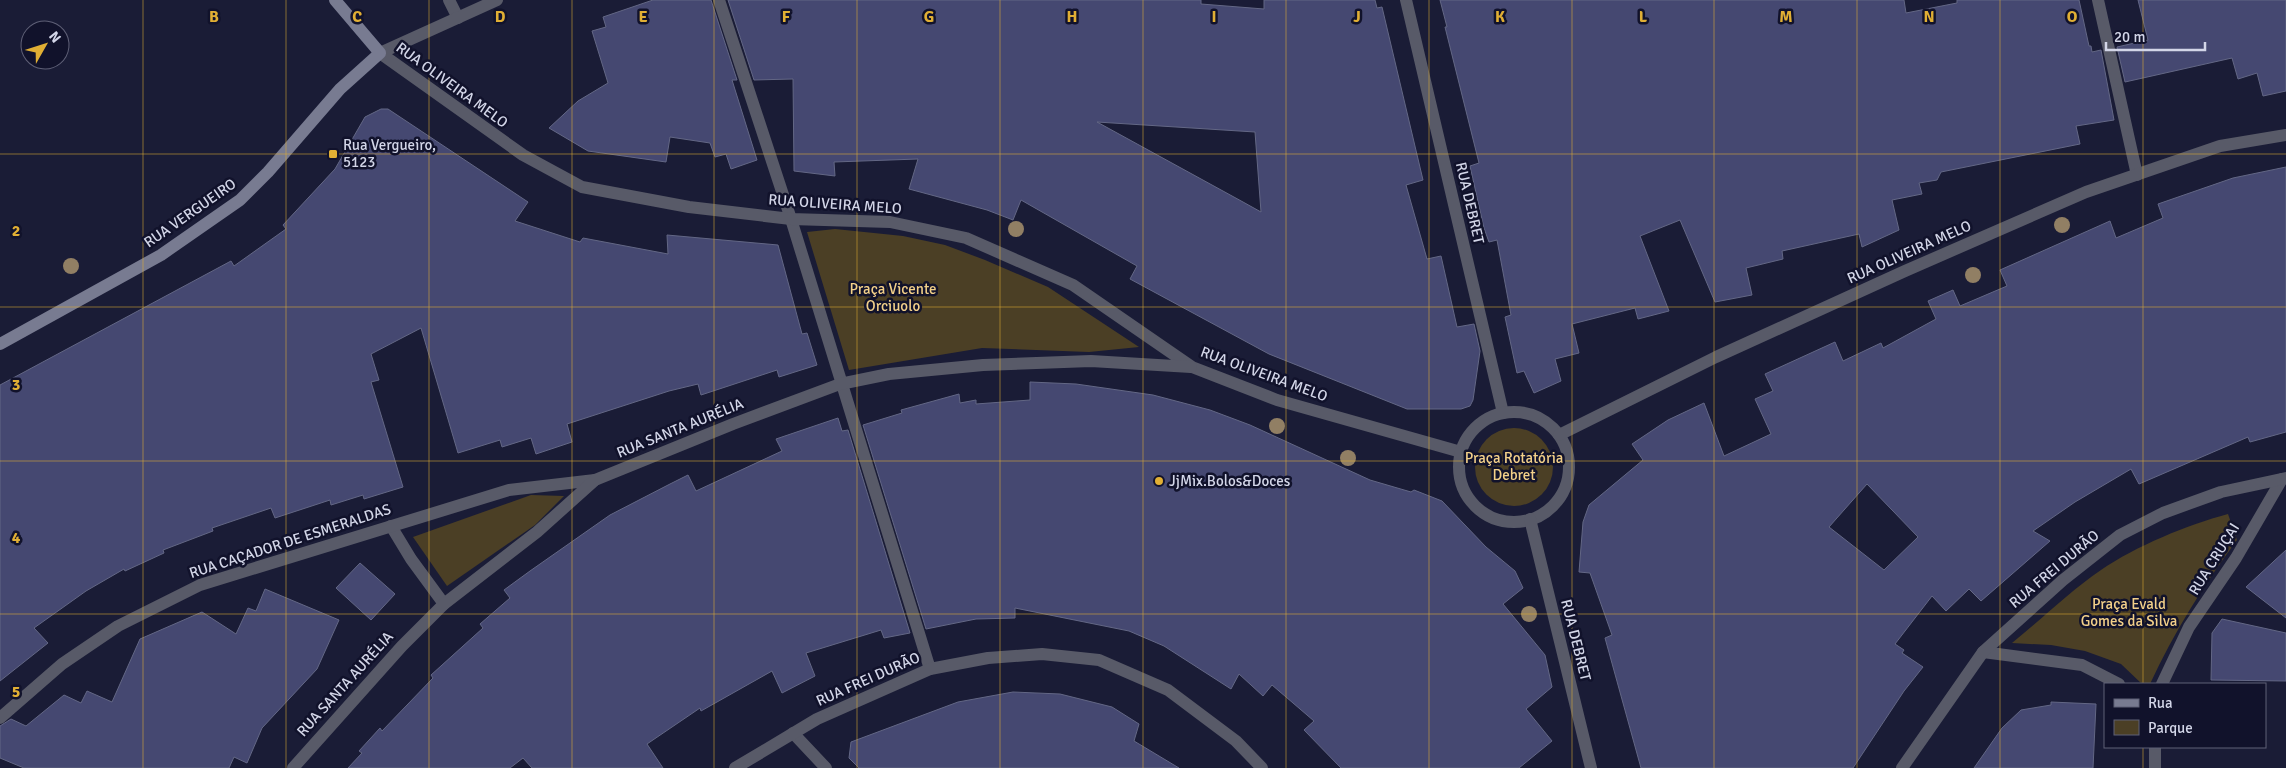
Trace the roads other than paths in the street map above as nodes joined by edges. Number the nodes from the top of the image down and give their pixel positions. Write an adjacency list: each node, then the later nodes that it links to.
1 (335, 0): 8 (main road)
2 (450, 0): 7 (street)
3 (497, 0): 7 (street)
4 (719, 0): 11 (street)
5 (1406, 0): 15 (street, RUA DEBRET)
6 (2098, 0): 10 (street)
7 (458, 18): 8 (street)
8 (380, 53): 11 (street, RUA OLIVEIRA MELO); 12 (main road, RUA VERGUEIRO)
9 (2286, 135): 10 (street, RUA OLIVEIRA MELO)
10 (2137, 175): 16 (street, RUA OLIVEIRA MELO)
11 (791, 219): 13 (street, RUA OLIVEIRA MELO); 14 (street)
12 (0, 344)
13 (1192, 367): 14 (street, RUA SANTA AURÉLIA); 17 (street, RUA OLIVEIRA MELO)
14 (840, 384): 19 (street, RUA SANTA AURÉLIA); 24 (street)
15 (1502, 413): 16 (street); 17 (street)
16 (1559, 435): 20 (street)
17 (1461, 452): 20 (street)
18 (2284, 478): 23 (street, RUA FREI DURÃO); 26 (street, RUA CRUÇAI)
19 (595, 480): 21 (street, RUA CAÇADOR DE ESMERALDAS); 22 (street, RUA SANTA AURÉLIA)
20 (1530, 519): 34 (street, RUA DEBRET)
21 (391, 526): 22 (street); 27 (street, RUA CAÇADOR DE ESMERALDAS)
22 (444, 604): 30 (street, RUA SANTA AURÉLIA)
23 (1983, 652): 25 (street); 35 (street, RUA FREI DURÃO)
24 (930, 669): 28 (street, RUA FREI DURÃO); 33 (street, RUA FREI DURÃO)
25 (2117, 683)
26 (2162, 683)
27 (0, 718)
28 (792, 733): 31 (street, RUA FREI DURÃO); 32 (street)
29 (2155, 748): 36 (street)
30 (293, 768)
31 (735, 768)
32 (826, 768)
33 (1262, 768)
34 (1591, 768)
35 (1902, 768)
36 (2156, 768)

